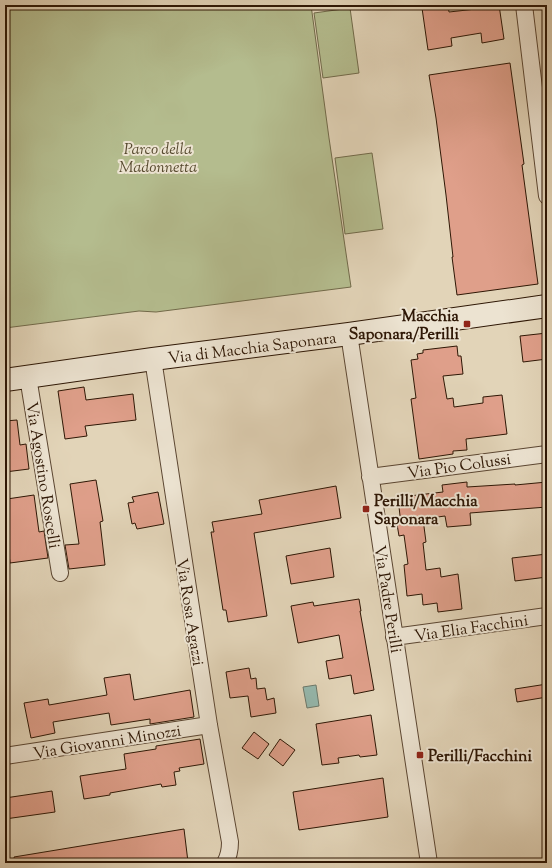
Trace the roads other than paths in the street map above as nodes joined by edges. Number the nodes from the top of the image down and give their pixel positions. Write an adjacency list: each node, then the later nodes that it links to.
1 (524, 5): 2 (street)
2 (547, 196)
3 (547, 306): 4 (street, Via di Macchia Saponara)
4 (349, 334): 5 (street, Via di Macchia Saponara); 9 (street, Via Padre Perilli)
5 (153, 359): 6 (street, Via di Macchia Saponara); 13 (street, Via Rosa Agazzi)
6 (28, 377): 7 (street, Via di Macchia Saponara); 10 (street, Via Agostino Roscelli)
7 (5, 380)
8 (547, 454): 9 (street, Via Pio Colussi)
9 (370, 477): 12 (street, Via Padre Perilli)
10 (60, 573)
11 (547, 616): 12 (street, Via Elia Facchini)
12 (394, 637): 16 (street, Via Padre Perilli)
13 (208, 725): 14 (street, Via Giovanni Minozzi); 15 (street, Via Rosa Agazzi)
14 (5, 756)
15 (225, 863)
16 (429, 863)

